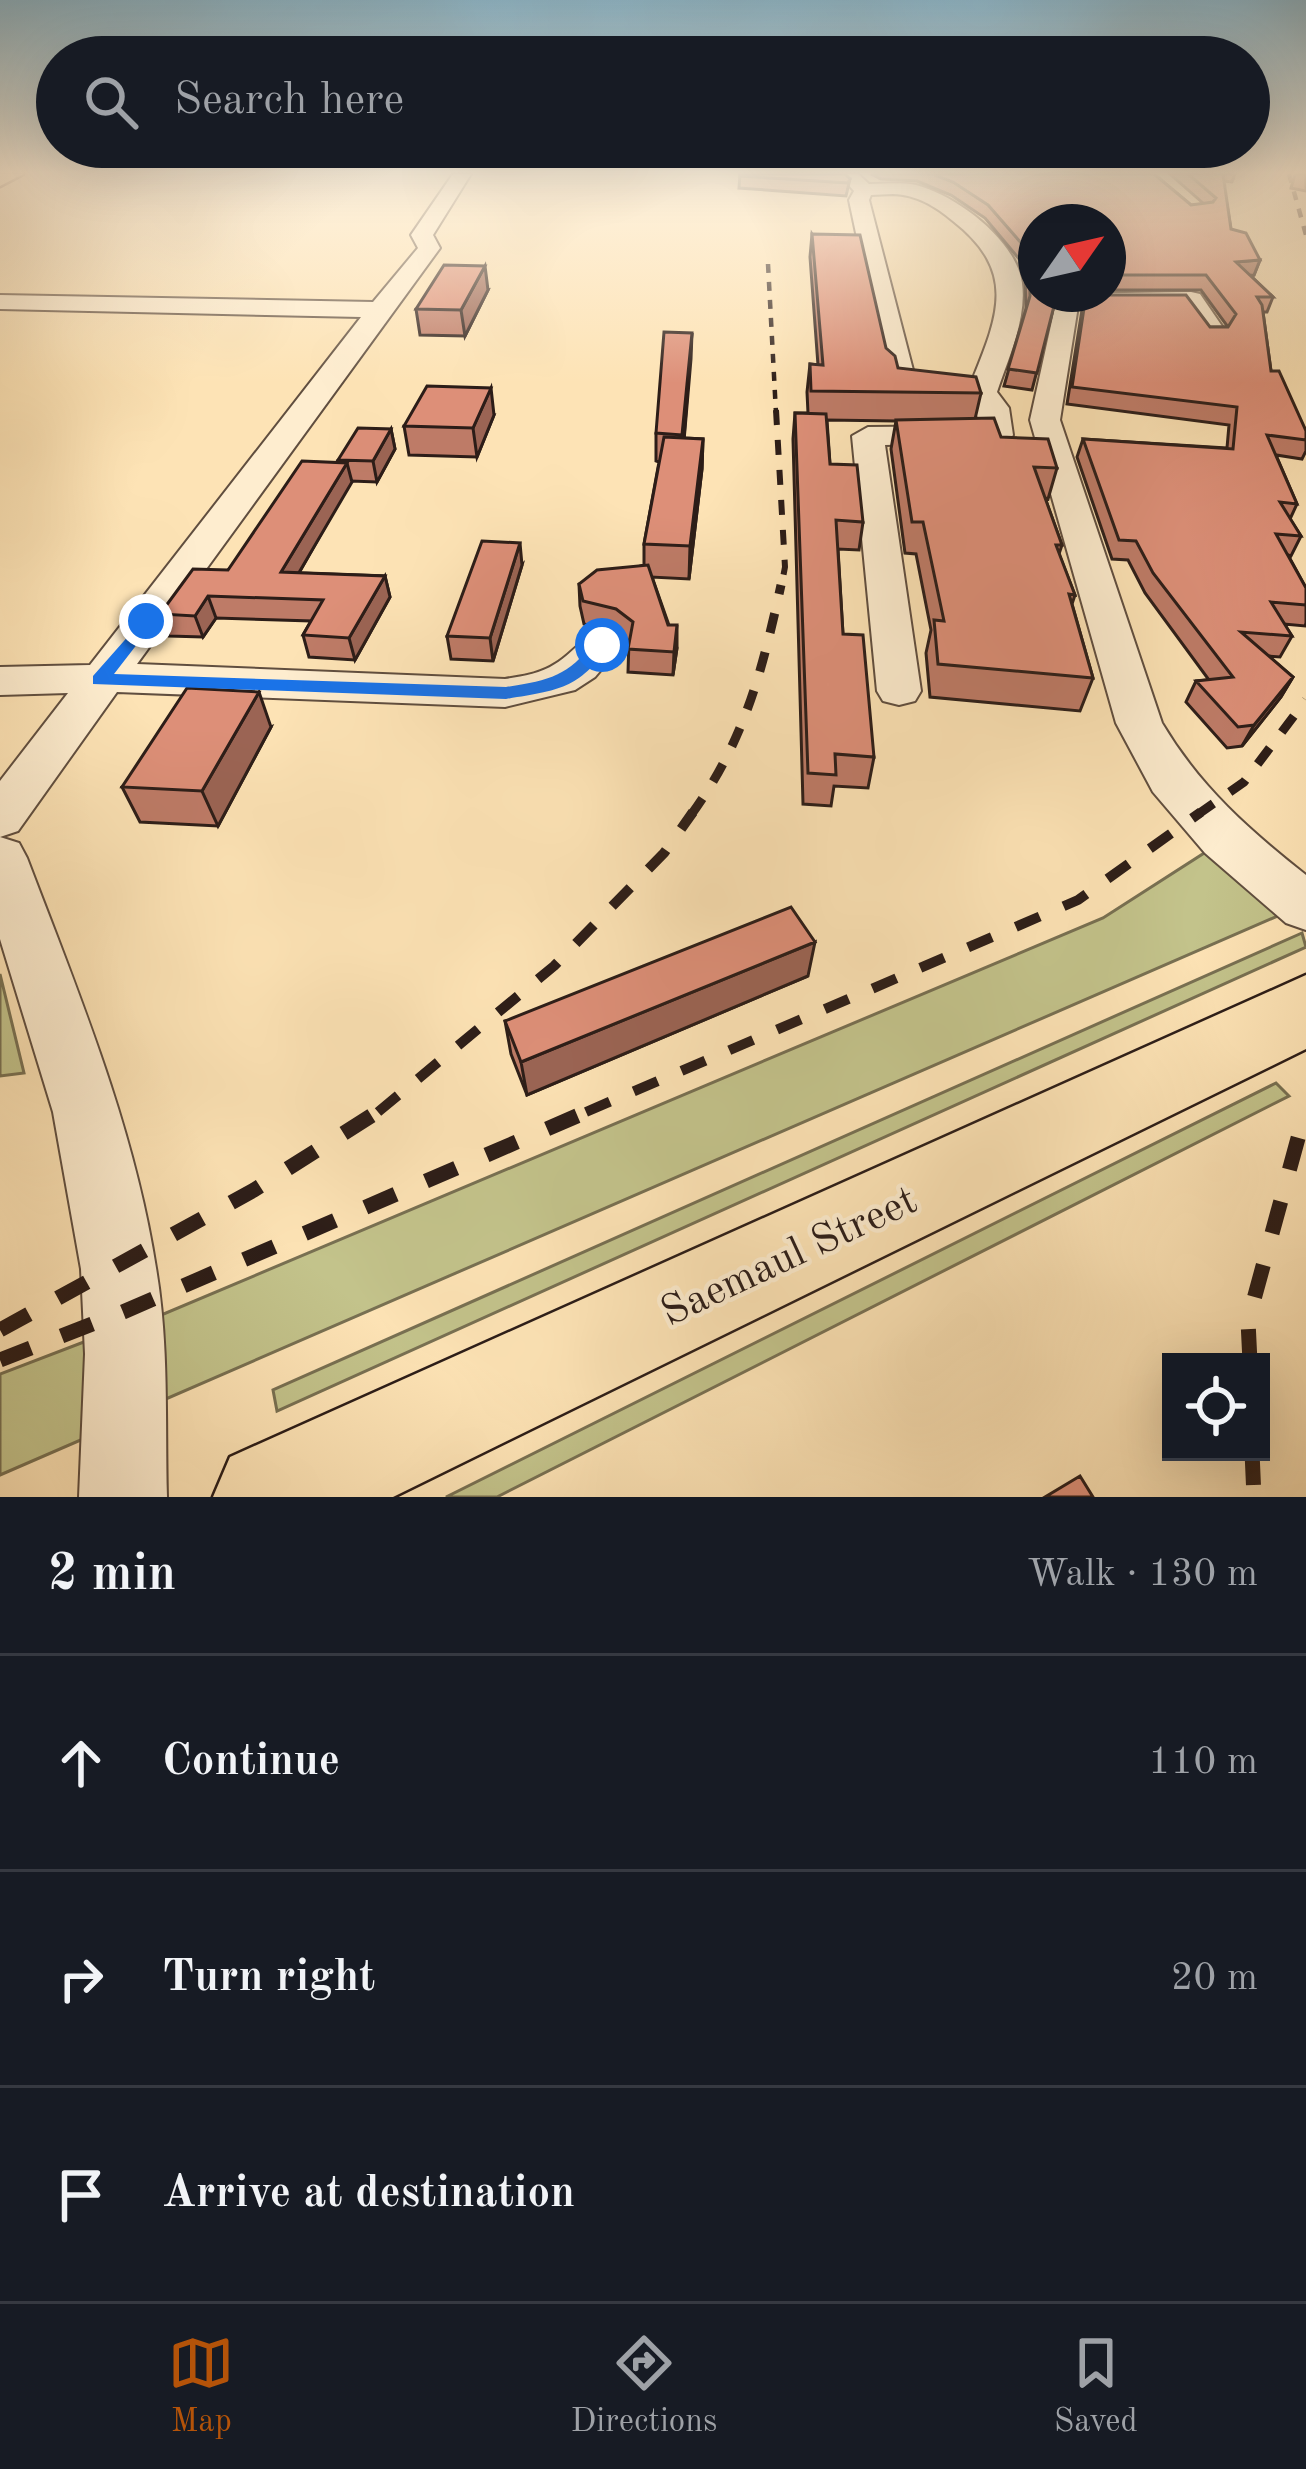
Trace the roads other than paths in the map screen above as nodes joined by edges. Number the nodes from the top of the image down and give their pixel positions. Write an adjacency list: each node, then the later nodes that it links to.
1 (427, 244): 5 (street)
2 (869, 244): 7 (street)
3 (990, 244): 7 (street)
4 (0, 302): 5 (street)
5 (380, 310): 9 (street)
6 (1213, 332): 14 (street)
7 (982, 393): 11 (street)
8 (602, 645): 9 (street)
9 (99, 680): 10 (street); 12 (street)
10 (0, 681)
11 (899, 691)
12 (0, 818)
13 (0, 858): 16 (street)
14 (1306, 907)
15 (1306, 1010): 17 (main road, Saemaul Street)
16 (123, 1497)
17 (270, 1497)

